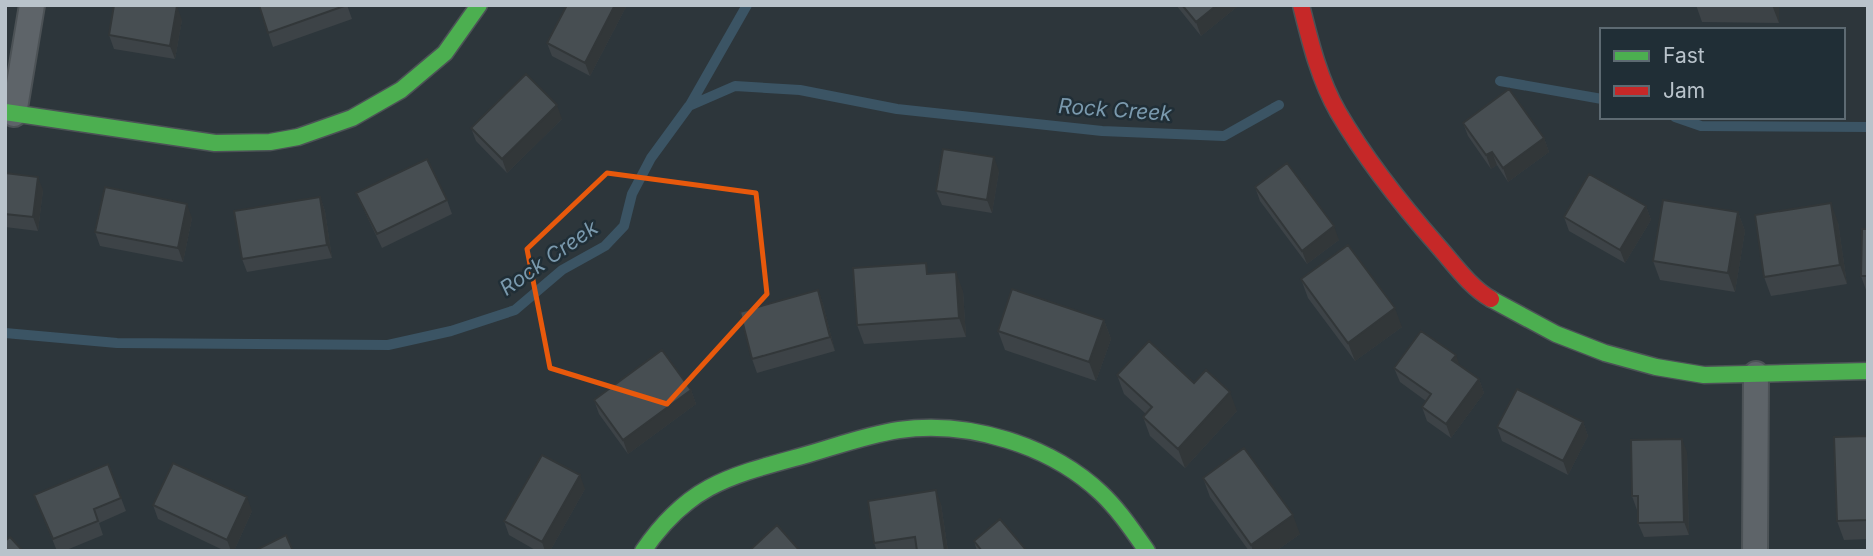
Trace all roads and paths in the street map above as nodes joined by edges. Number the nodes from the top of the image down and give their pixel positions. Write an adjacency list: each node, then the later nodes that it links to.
1 (32, 5): 4 (street)
2 (479, 5): 4 (street)
3 (1301, 5): 6 (street)
4 (10, 113)
5 (1868, 371): 6 (street)
6 (1756, 374): 9 (street)
7 (643, 551): 8 (street)
8 (1147, 551)
9 (1755, 551)

